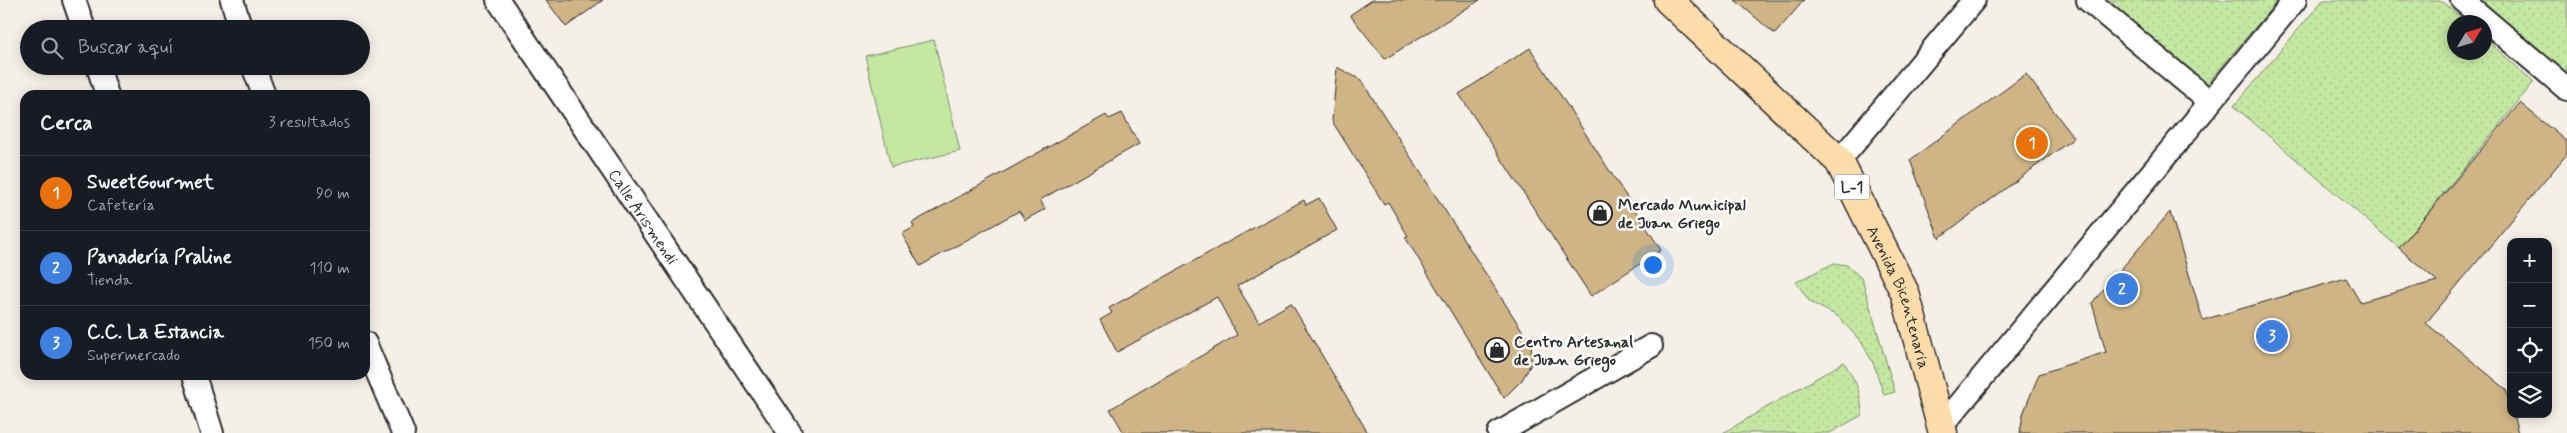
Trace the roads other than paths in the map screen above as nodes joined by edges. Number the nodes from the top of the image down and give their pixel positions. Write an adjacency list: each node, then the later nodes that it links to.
1 (74, 0): 9 (street)
2 (232, 0): 10 (street)
3 (498, 0): 24 (street, Calle Arismendi)
4 (1668, 0): 17 (main road, Avenida Bicentenaria / L-1)
5 (1974, 0): 17 (street)
6 (2088, 0): 16 (street)
7 (2295, 0): 16 (street)
8 (2462, 0): 13 (street)
9 (81, 20)
10 (238, 20)
11 (101, 75): 14 (street)
12 (256, 75): 15 (street)
13 (2567, 89)
14 (106, 90)
15 (262, 90)
16 (2210, 102): 21 (street)
17 (1839, 161): 21 (main road, Avenida Bicentenaria / L-1)
18 (1651, 346): 25 (street)
19 (370, 355): 23 (street)
20 (196, 380): 22 (street)
21 (1942, 430)
22 (212, 433)
23 (403, 433)
24 (790, 433)
25 (1499, 433)

